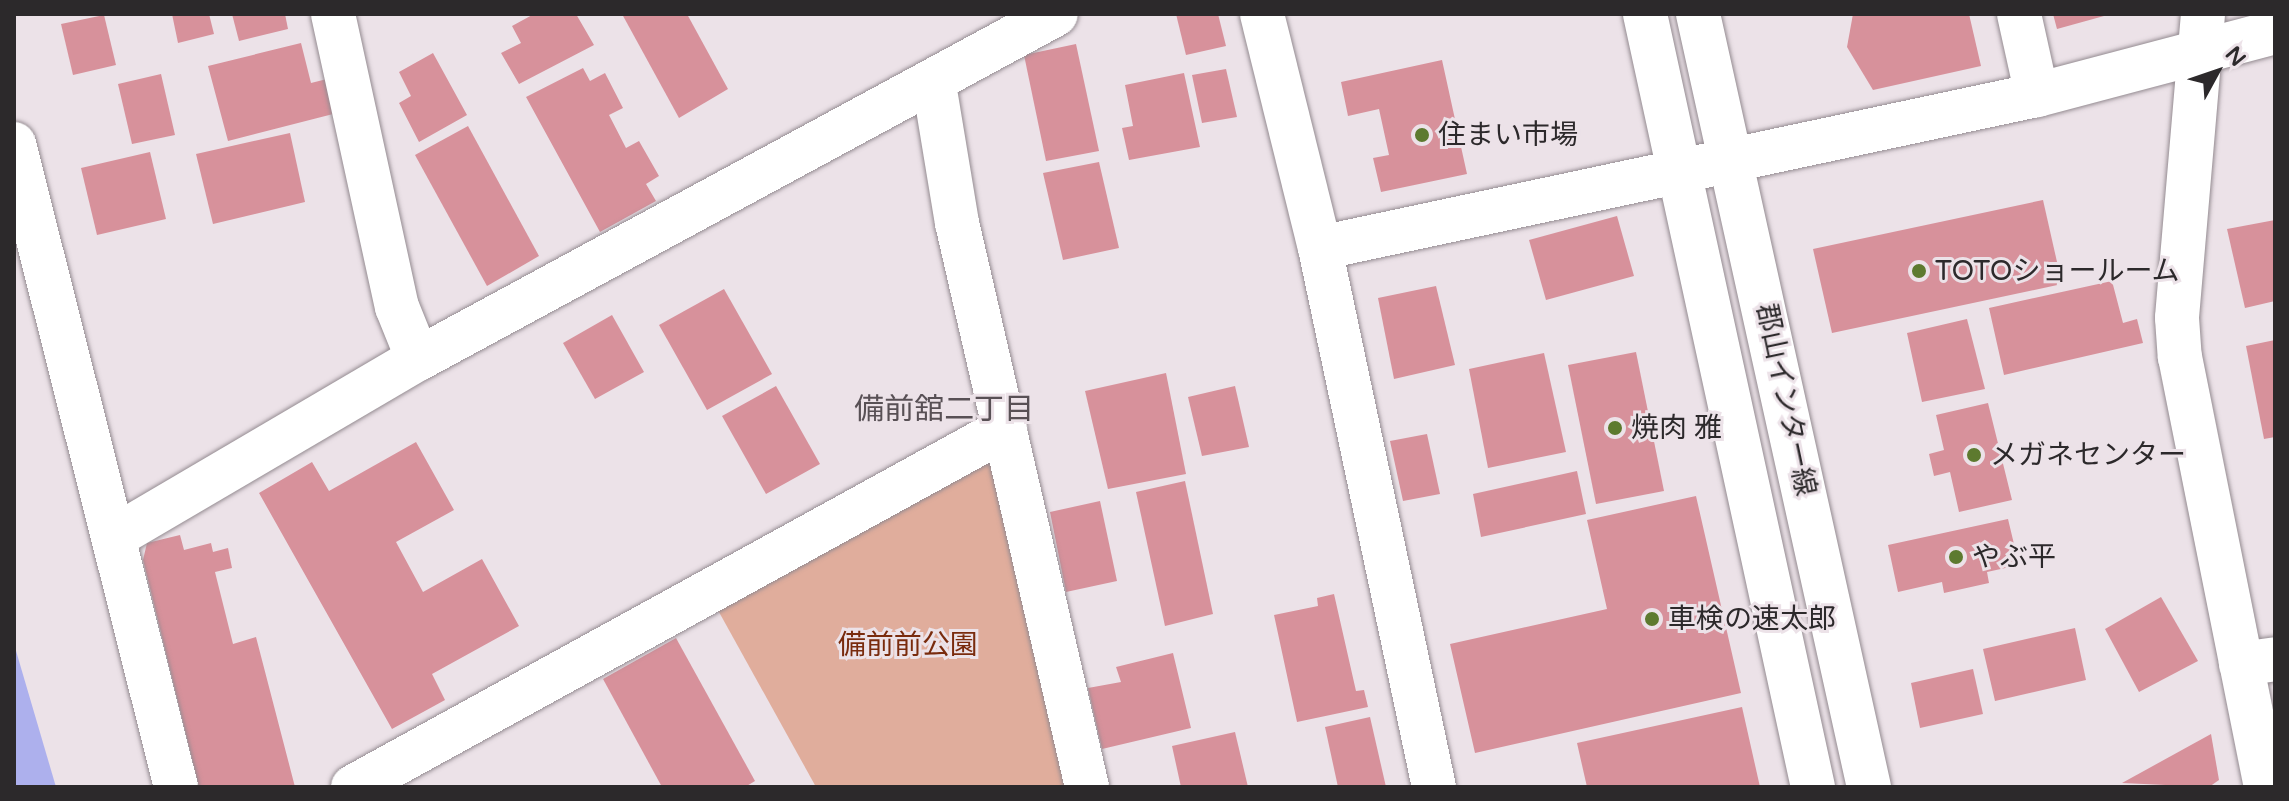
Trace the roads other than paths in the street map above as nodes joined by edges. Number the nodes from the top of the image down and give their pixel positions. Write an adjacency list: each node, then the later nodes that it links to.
1 (1056, 14): 9 (street)
2 (1262, 14): 14 (street)
3 (1645, 14): 13 (street)
4 (1698, 14): 12 (street, 郡山インター線)
5 (2019, 14): 10 (street)
6 (341, 17): 15 (street)
7 (2202, 31): 8 (street); 10 (street); 18 (street)
8 (2275, 32)
9 (934, 84): 15 (street); 16 (street)
10 (2037, 95): 12 (street)
11 (14, 144): 17 (street)
12 (1730, 156): 13 (street); 24 (street, 郡山インター線)
13 (1679, 168): 14 (street); 23 (street)
14 (1320, 248): 22 (street)
15 (418, 359): 17 (street)
16 (1005, 429): 20 (street); 21 (street)
17 (114, 537): 19 (street)
18 (2258, 662): 25 (street)
19 (176, 787)
20 (353, 787)
21 (1087, 787)
22 (1434, 787)
23 (1813, 787)
24 (1869, 787)
25 (2266, 787)

